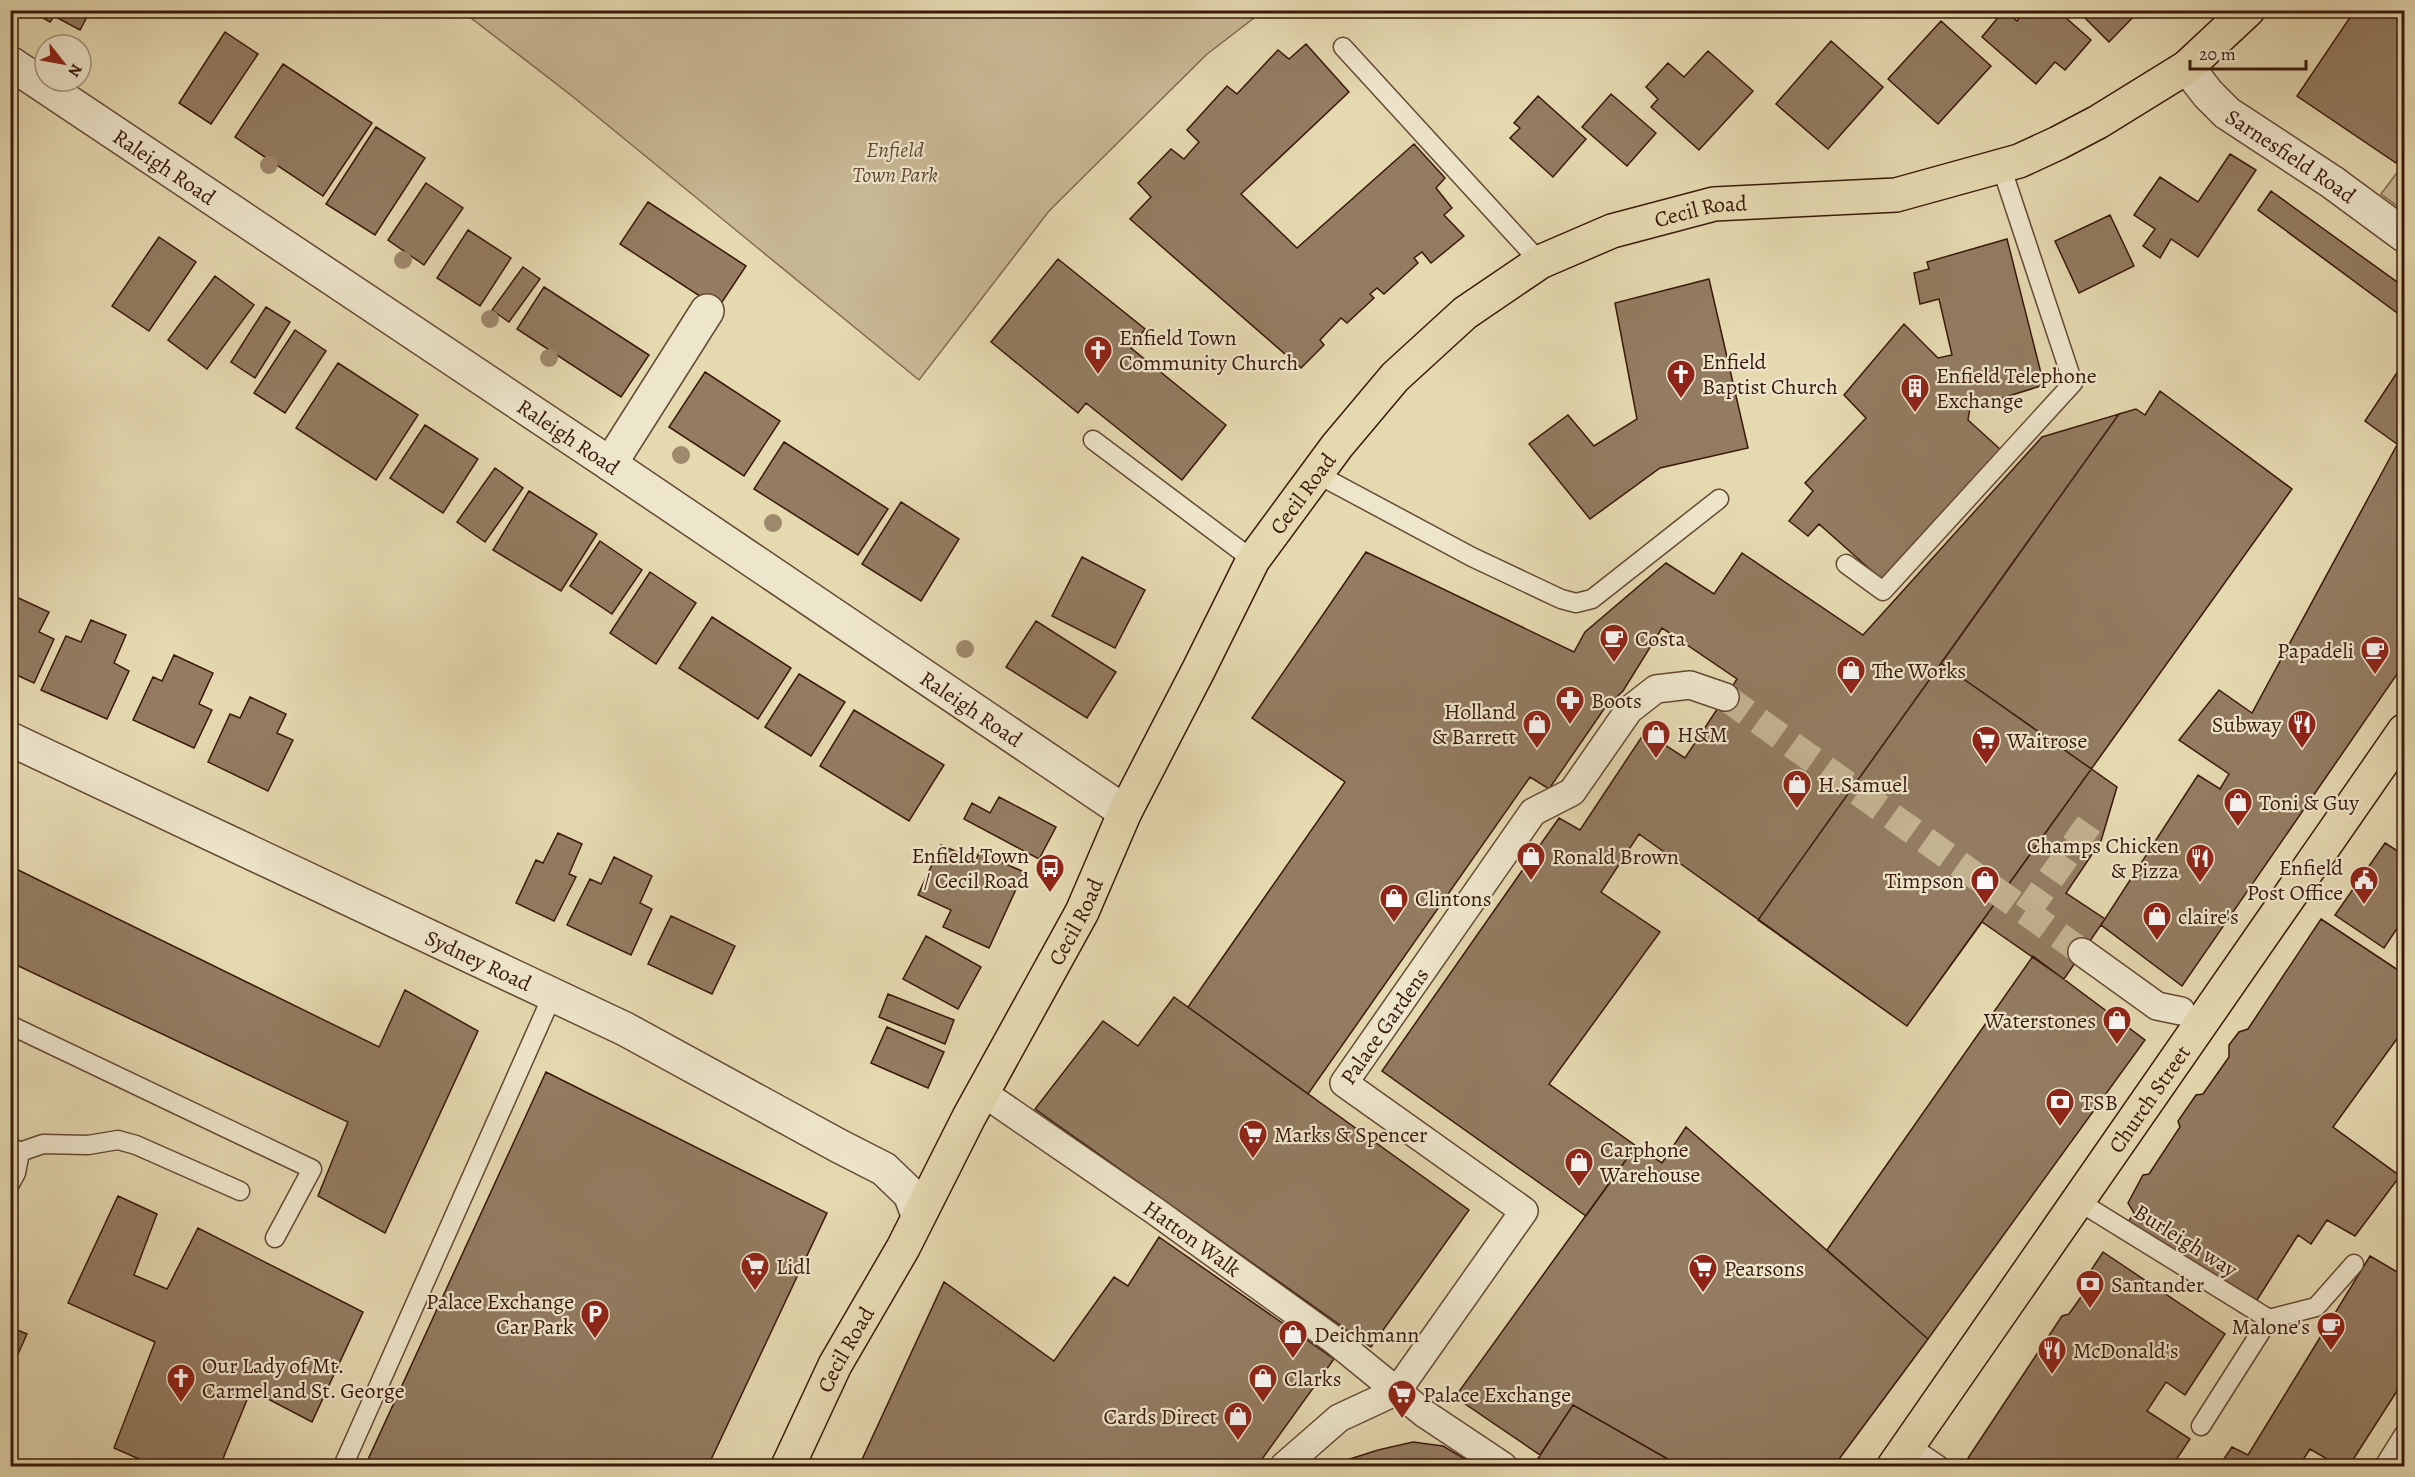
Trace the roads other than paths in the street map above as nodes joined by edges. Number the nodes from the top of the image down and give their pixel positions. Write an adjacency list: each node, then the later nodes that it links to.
1 (2248, 10): 4 (main road, Cecil Road)
2 (1343, 47): 7 (lane)
3 (10, 63): 10 (street, Raleigh Road)
4 (2187, 67): 5 (main road, Cecil Road); 6 (street, Sarnesfield Road)
5 (2001, 166): 7 (main road, Cecil Road); 14 (lane)
6 (2404, 235)
7 (1540, 262): 11 (main road, Cecil Road)
8 (706, 311): 10 (street)
9 (1093, 440): 13 (lane)
10 (610, 464): 18 (street, Raleigh Road)
11 (1317, 474): 12 (lane); 13 (main road, Cecil Road)
12 (1719, 499)
13 (1253, 560): 18 (main road, Cecil Road)
14 (1846, 564)
15 (1725, 697): 32 (street, Palace Gardens)
16 (2404, 731): 27 (main road, Church Street)
17 (10, 739): 20 (street, Sydney Road)
18 (1125, 812): 23 (main road, Cecil Road)
19 (2082, 952): 21 (street)
20 (553, 994): 28 (street, Sydney Road); 36 (lane)
21 (2181, 1011)
22 (10, 1026): 29 (lane)
23 (982, 1092): 28 (main road, Cecil Road); 32 (street, Hatton Walk)
24 (15, 1149): 25 (lane); 26 (lane)
25 (10, 1184)
26 (240, 1191)
27 (2079, 1201): 31 (lane, Burleigh way); 35 (main road, Church Street)
28 (918, 1215): 37 (main road, Cecil Road)
29 (275, 1238)
30 (2354, 1264): 31 (lane)
31 (2268, 1319): 33 (lane)
32 (1398, 1391): 38 (street); 39 (street, Hatton Walk)
33 (2202, 1426)
34 (2404, 1434): 41 (lane)
35 (1901, 1456): 40 (lane)
36 (343, 1467)
37 (788, 1467)
38 (1284, 1467)
39 (1503, 1467)
40 (1940, 1467)
41 (2384, 1467)

